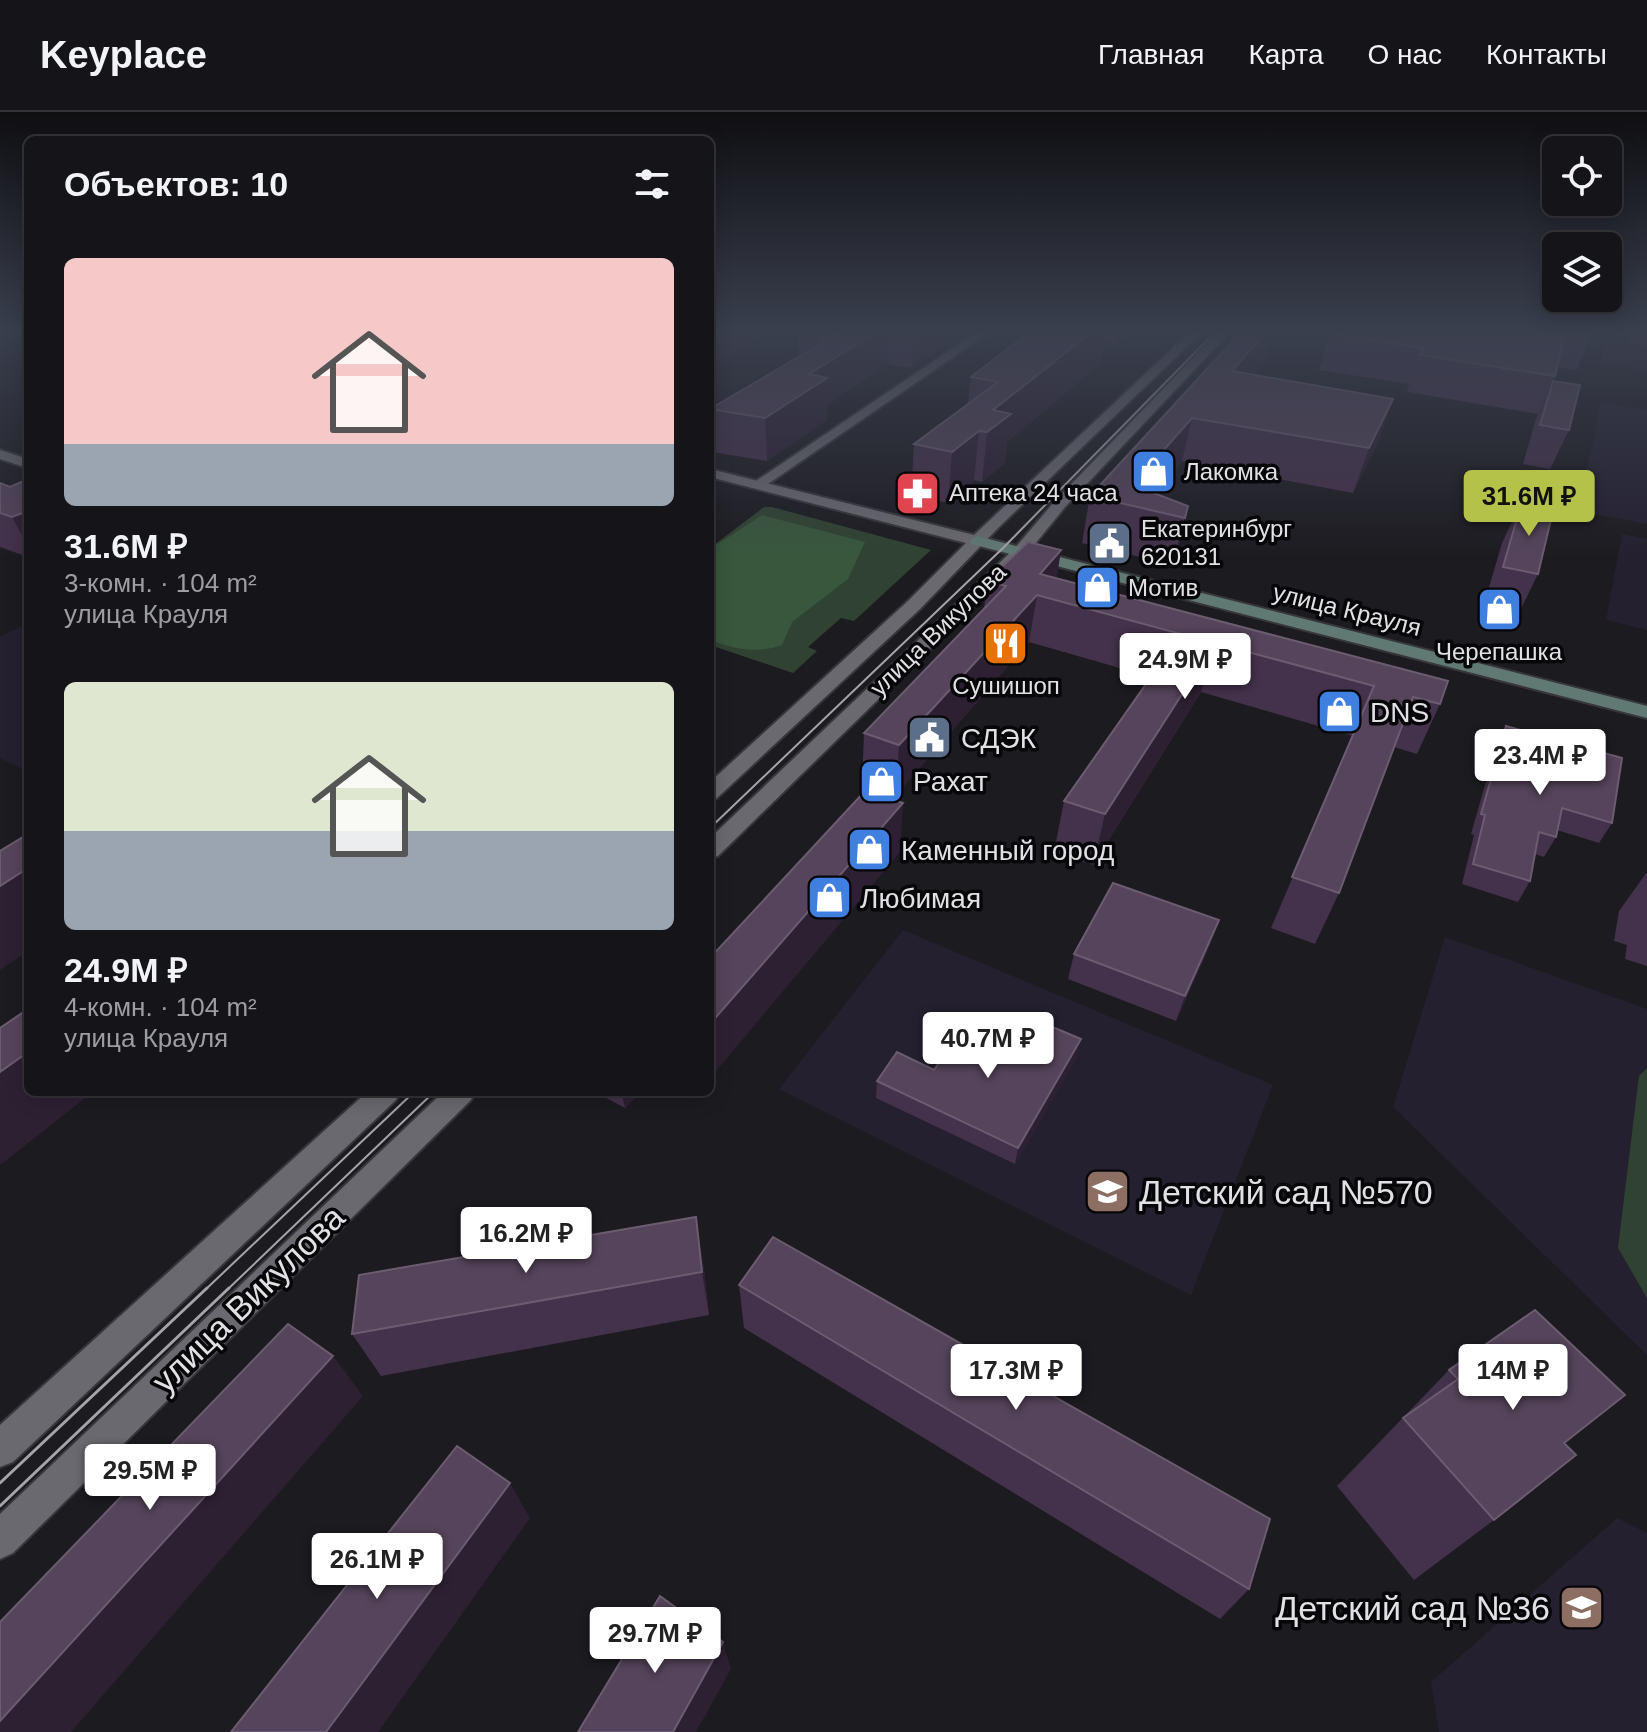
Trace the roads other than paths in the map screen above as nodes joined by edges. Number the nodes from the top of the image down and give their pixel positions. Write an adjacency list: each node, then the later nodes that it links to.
1 (872, 408): 7 (street)
2 (1117, 408): 8 (street, улица Викулова)
3 (1152, 408): 9 (street, улица Викулова)
4 (0, 454): 5 (street)
5 (24, 463)
6 (714, 474): 7 (street, улица Крауля)
7 (757, 485): 8 (street, улица Крауля)
8 (977, 541): 9 (main road, улица Крауля); 11 (street, улица Викулова)
9 (1020, 552): 10 (main road, улица Крауля); 12 (street, улица Викулова)
10 (1647, 712)
11 (714, 789)
12 (714, 847)
13 (382, 1096): 15 (street, улица Викулова)
14 (457, 1096): 16 (street, улица Викулова)
15 (0, 1449)
16 (0, 1540)

